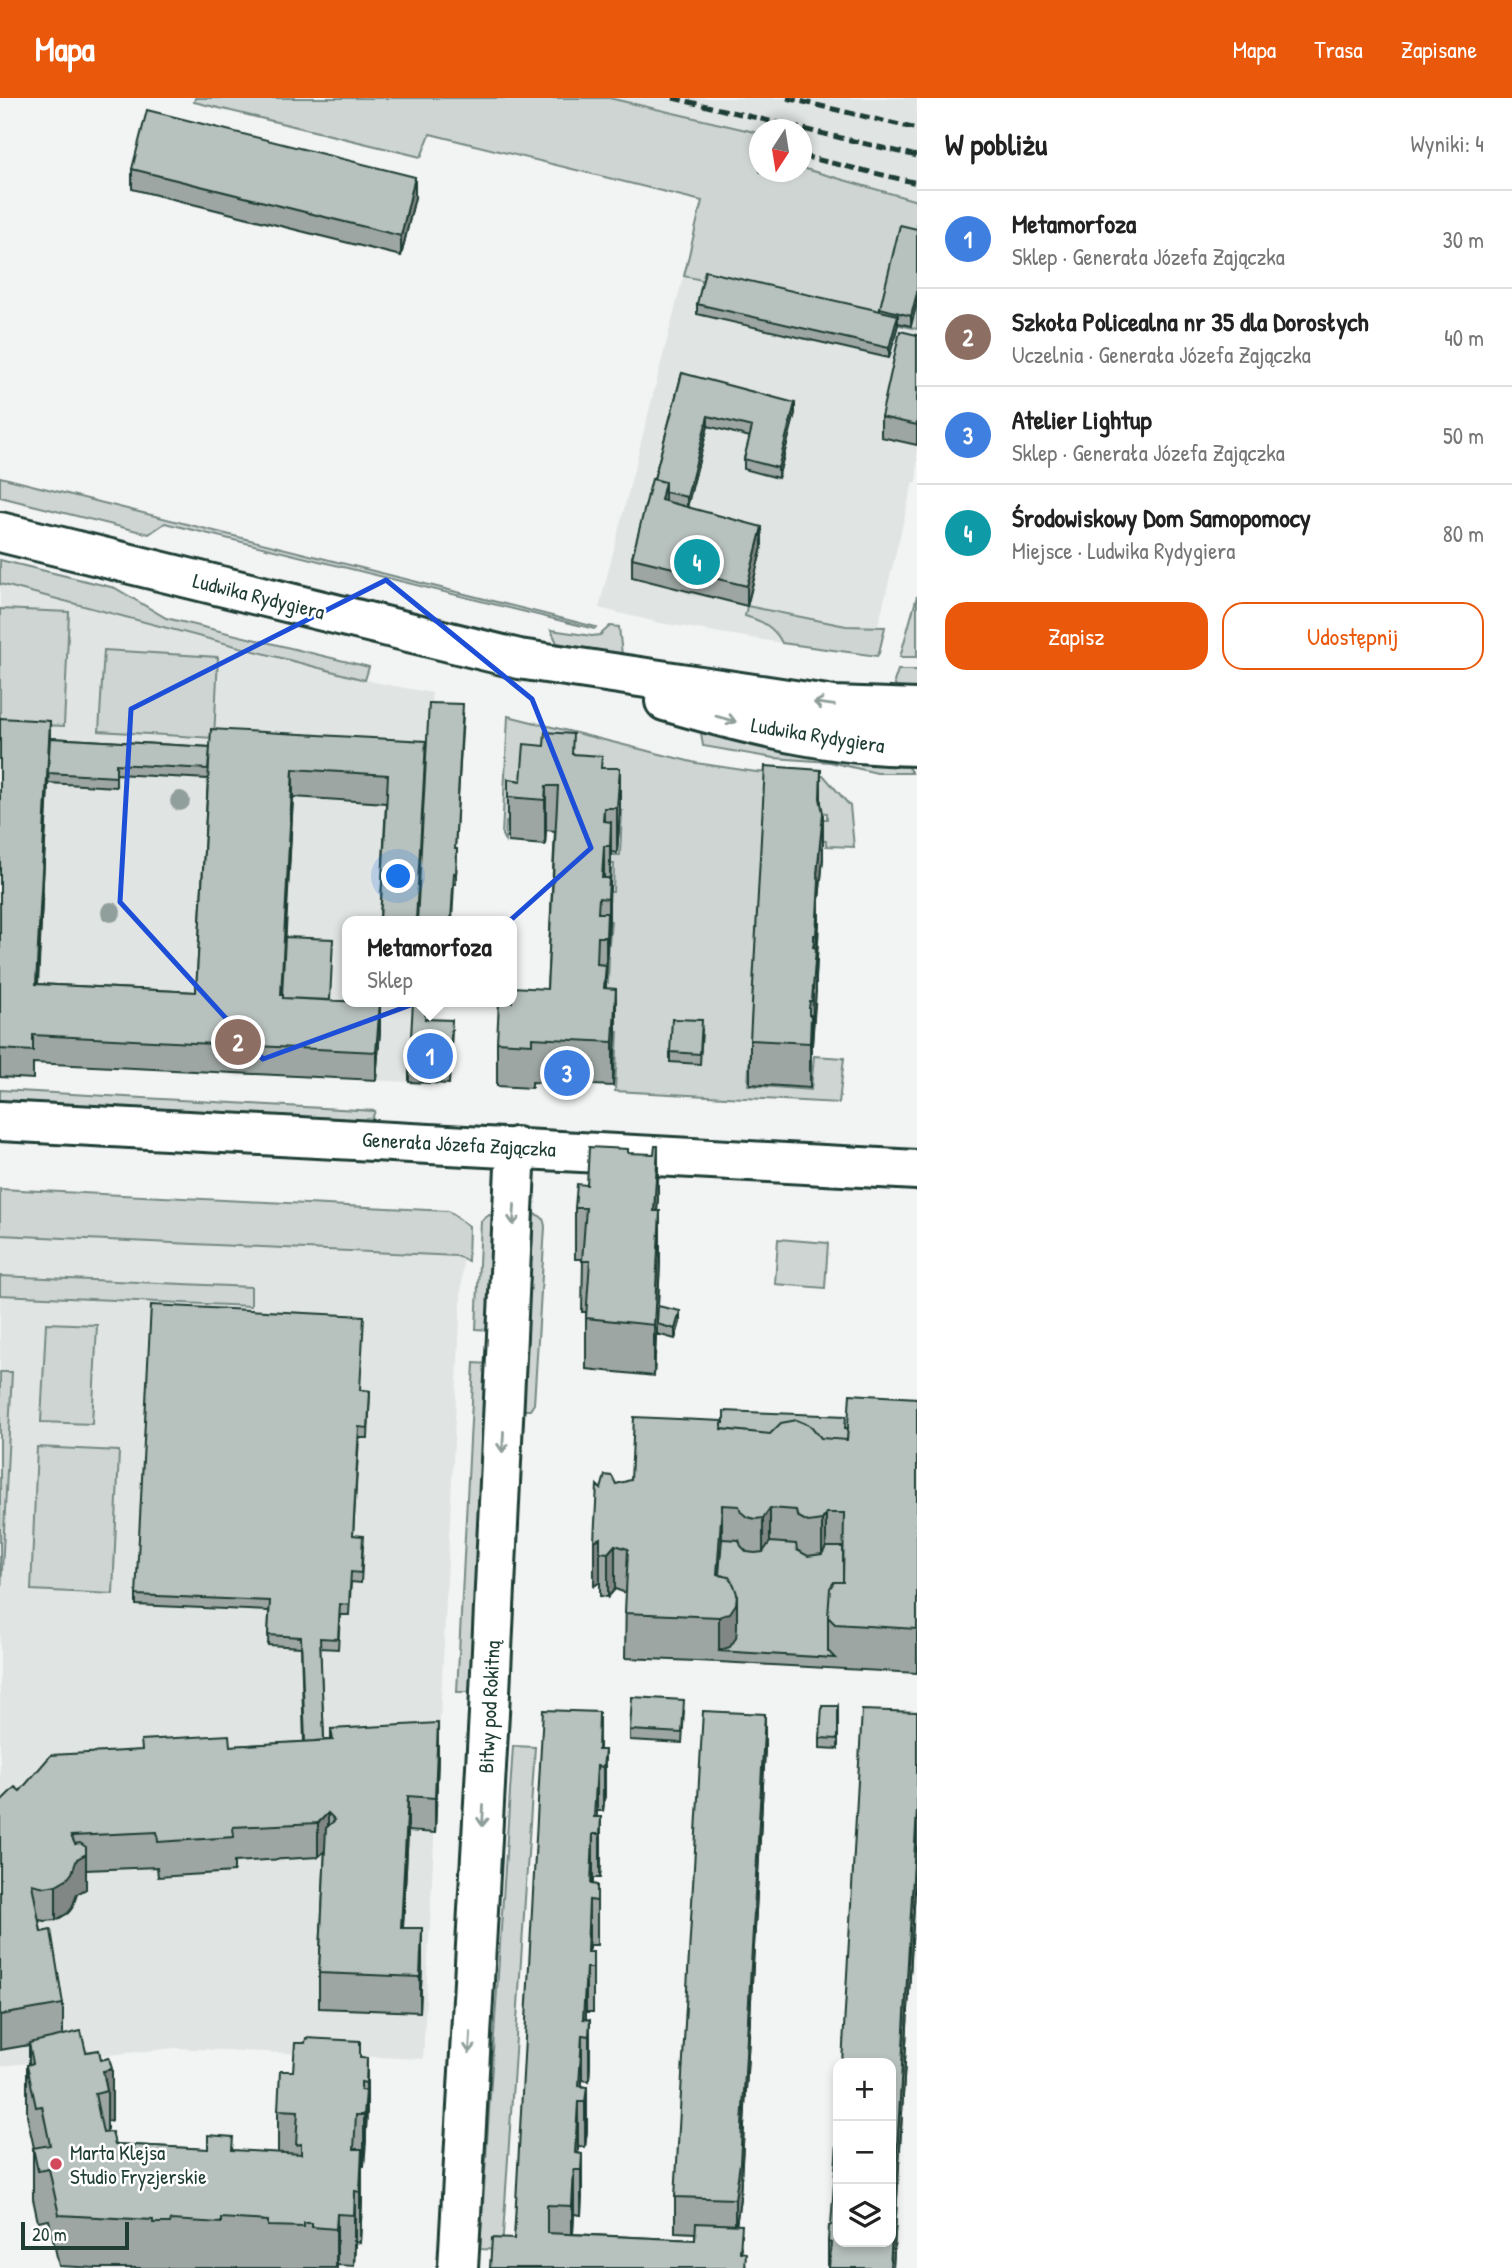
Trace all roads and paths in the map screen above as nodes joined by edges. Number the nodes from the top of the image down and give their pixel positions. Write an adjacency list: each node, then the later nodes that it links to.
1 (0, 531): 3 (street, Ludwika Rydygiera)
2 (917, 709): 3 (street, Ludwika Rydygiera)
3 (872, 727): 4 (street, Ludwika Rydygiera)
4 (917, 746)
5 (0, 1121): 6 (street, Generała Józefa Zajączka)
6 (516, 1147): 7 (street, Generała Józefa Zajączka); 8 (street, Bitwy pod Rokitną, one-way to 8)
7 (917, 1170)
8 (458, 2268)

